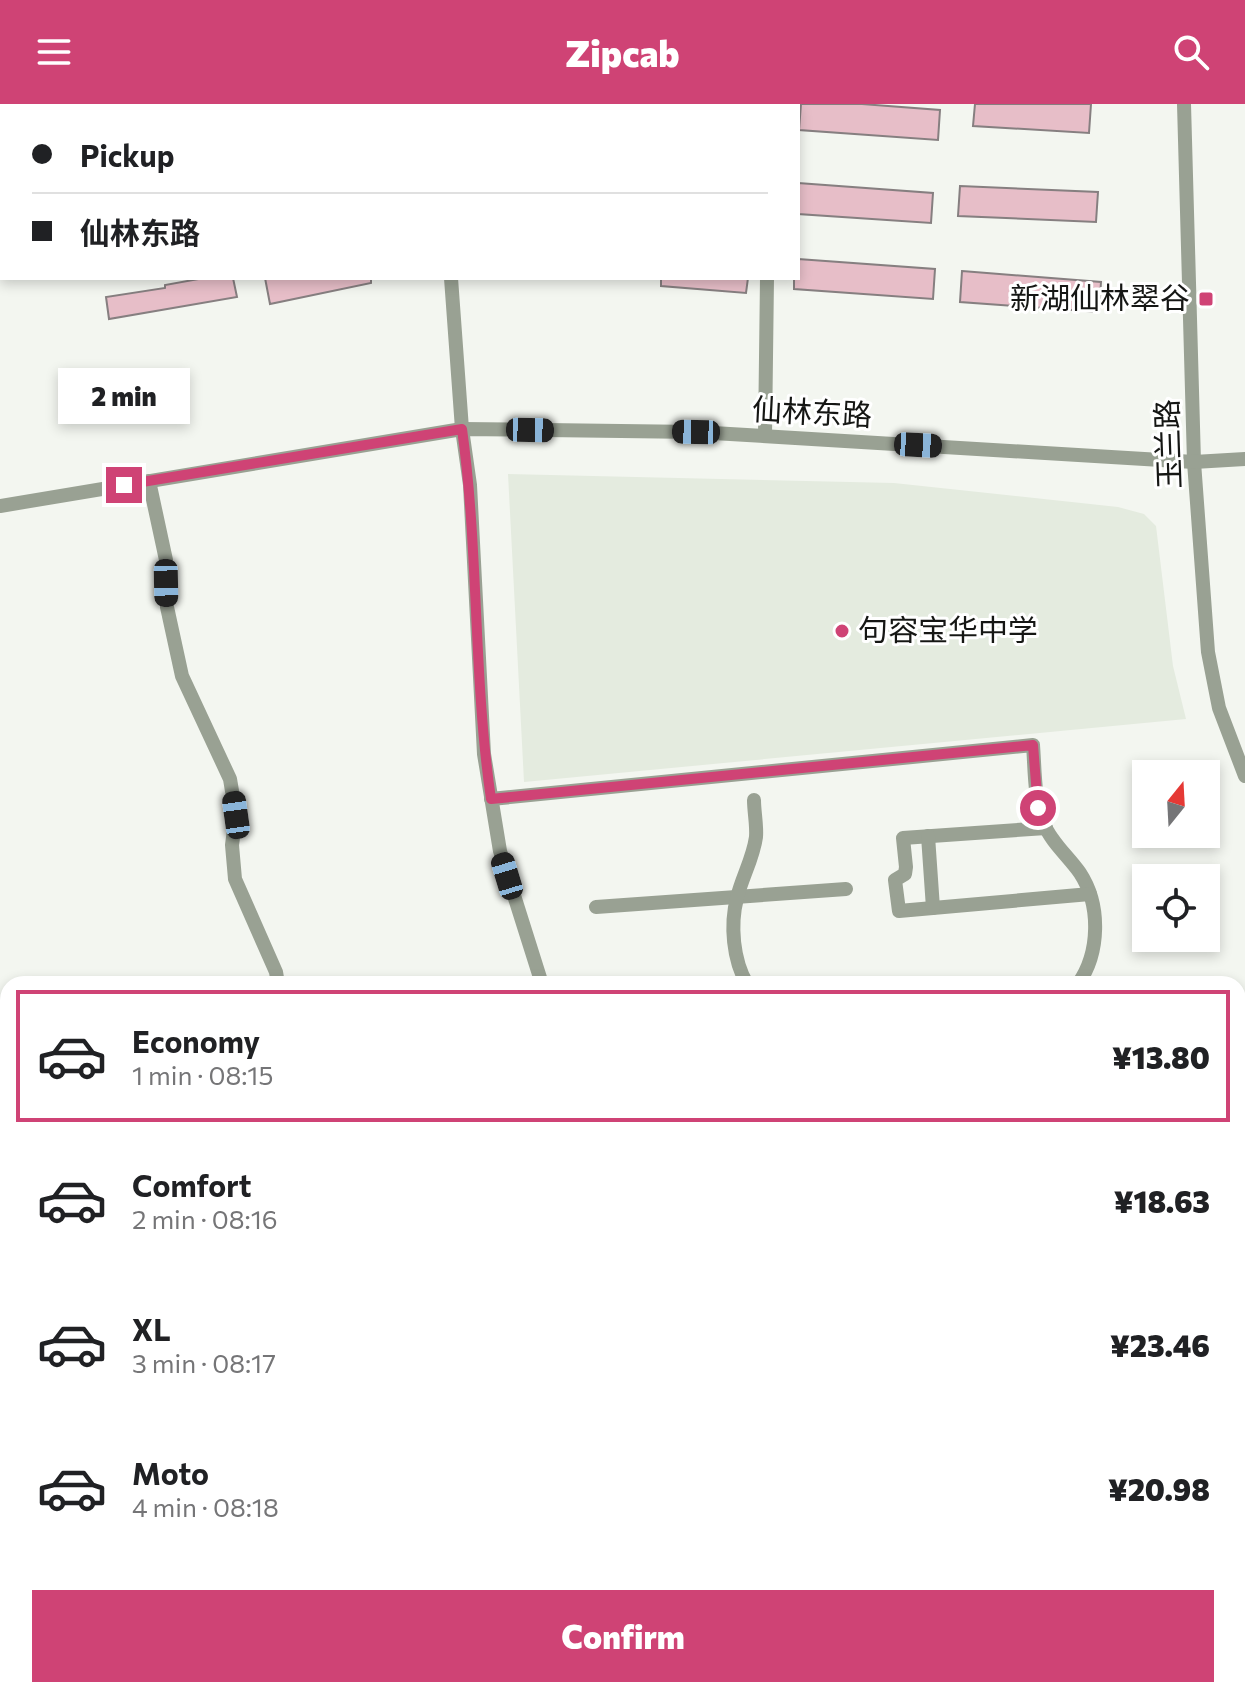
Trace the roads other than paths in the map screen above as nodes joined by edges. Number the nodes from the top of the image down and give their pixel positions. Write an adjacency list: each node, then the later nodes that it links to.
1 (1184, 104): 7 (street, 玉兰路)
2 (451, 280): 4 (street)
3 (767, 280): 5 (street)
4 (462, 429): 5 (street, 仙林东路); 8 (street, 仙林东路); 11 (street)
5 (765, 436): 7 (street, 仙林东路)
6 (1245, 459): 7 (street, 仙林东路)
7 (1194, 462): 10 (street, 玉兰路)
8 (149, 481): 9 (street, 仙林东路); 20 (street)
9 (0, 506)
10 (1245, 776)
11 (491, 799): 13 (street); 21 (street)
12 (754, 800): 17 (street)
13 (1046, 828): 14 (street); 16 (street)
14 (928, 836): 19 (street); 19 (street)
15 (846, 889): 17 (street)
16 (1090, 894): 19 (street); 23 (street)
17 (737, 897): 18 (street); 22 (street)
18 (596, 907)
19 (933, 908)
20 (277, 976)
21 (539, 976)
22 (743, 976)
23 (1082, 976)

